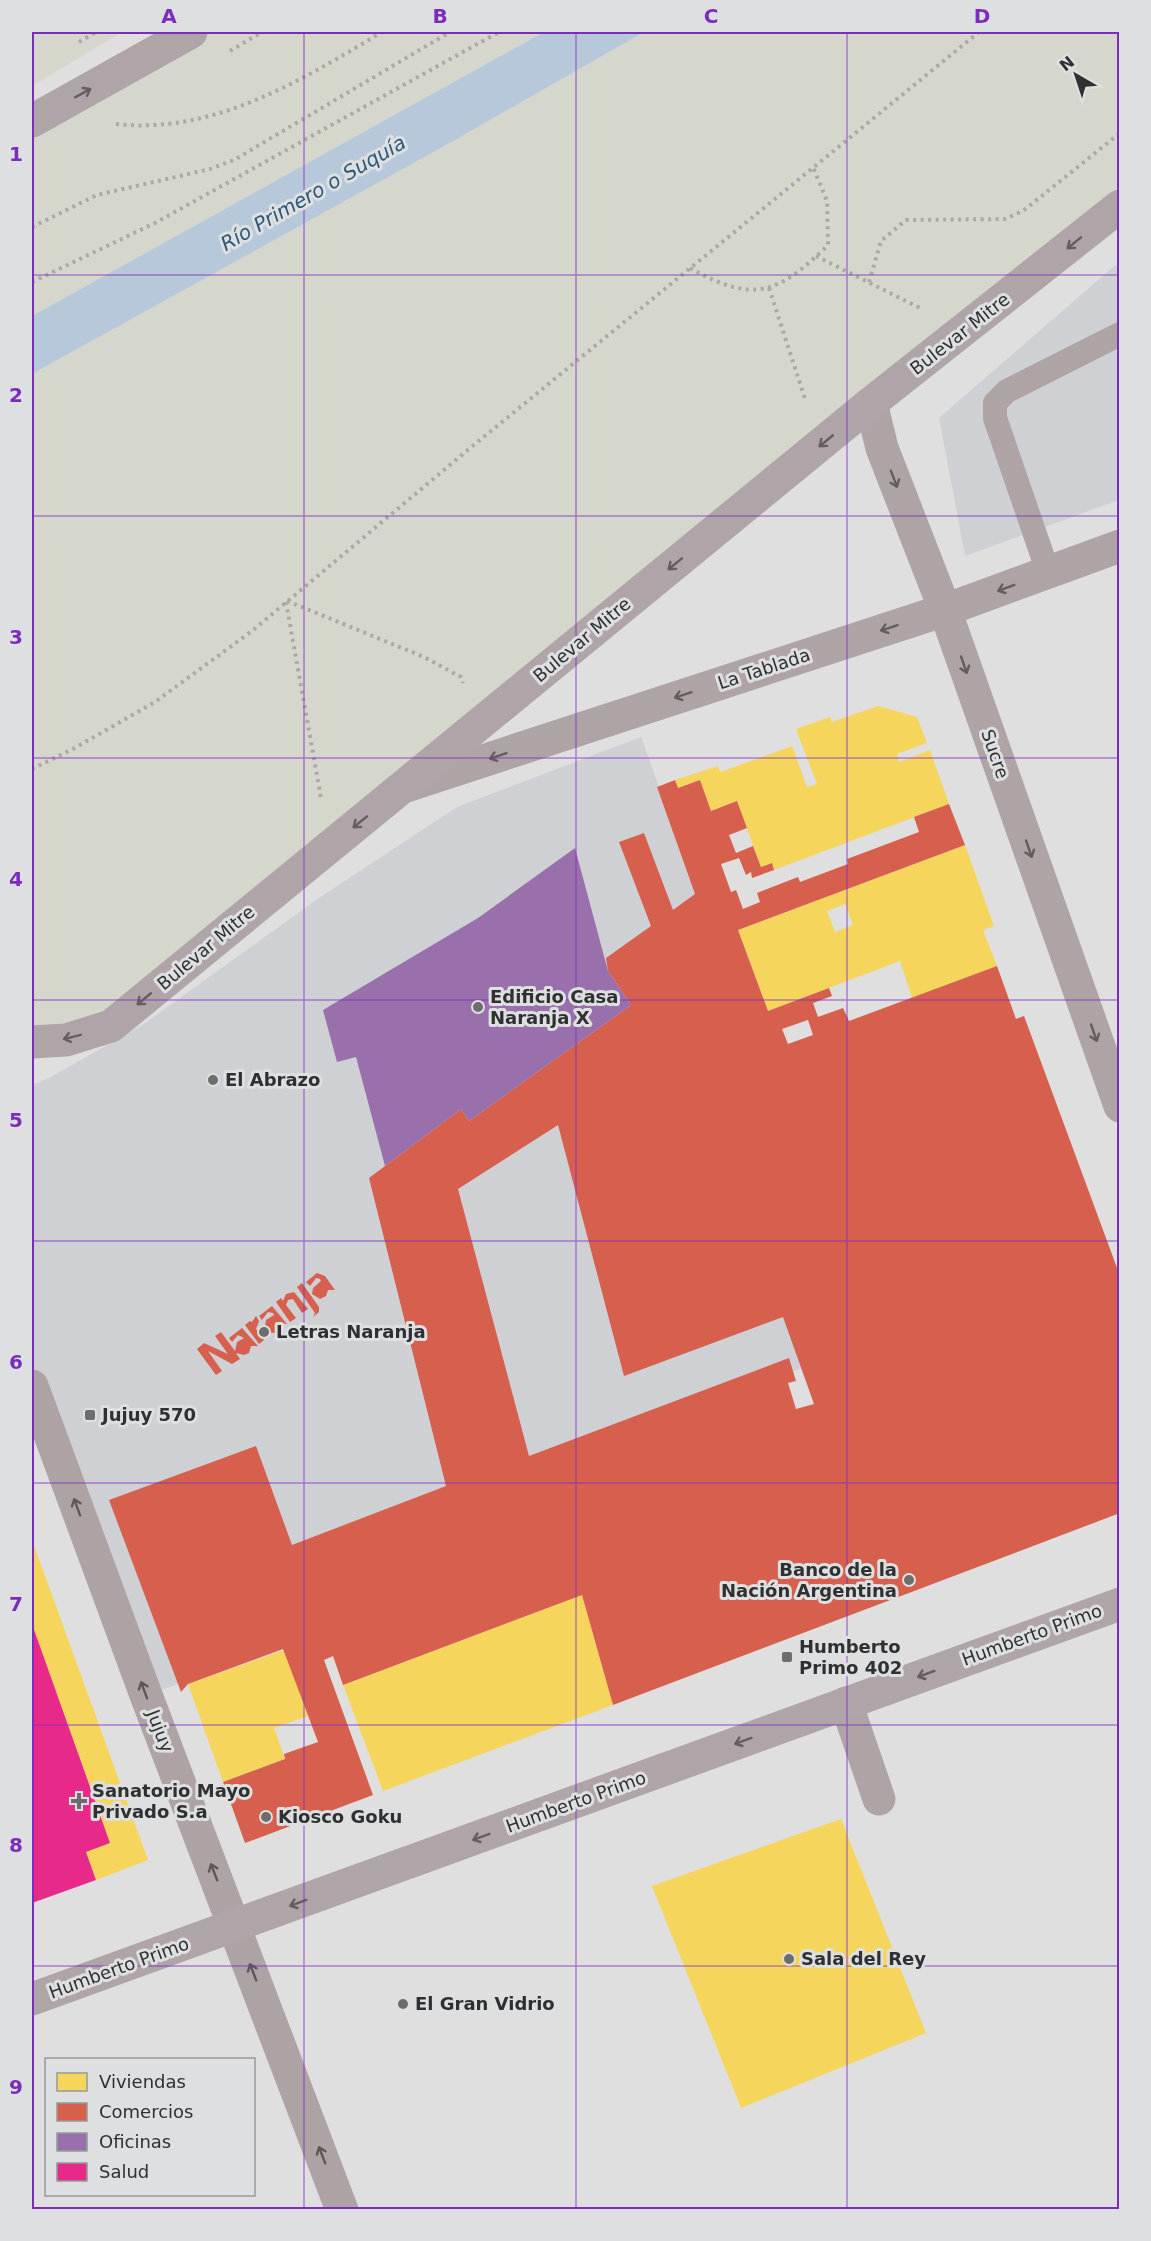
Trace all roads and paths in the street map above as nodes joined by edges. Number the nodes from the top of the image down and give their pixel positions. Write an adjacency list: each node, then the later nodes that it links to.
1 (191, 32): 6 (main road, one-way to 1)
2 (382, 32): 7 (path)
3 (450, 32): 11 (path)
4 (499, 32): 14 (path)
5 (979, 32): 9 (path)
6 (32, 121)
7 (112, 124)
8 (1119, 133): 15 (path)
9 (813, 167): 12 (path); 13 (path)
10 (1119, 206): 20 (main road, Bulevar Mitre, one-way to 20)
11 (32, 227)
12 (816, 256): 15 (path); 16 (path)
13 (690, 268): 16 (path); 23 (path)
14 (32, 282)
15 (869, 282): 17 (path)
16 (769, 288): 19 (path)
17 (914, 306)
18 (1119, 334): 22 (lane)
19 (803, 394)
20 (871, 403): 24 (street, Sucre, one-way to 24); 28 (main road, Bulevar Mitre, one-way to 28)
21 (1119, 546): 22 (street, La Tablada)
22 (1048, 572): 24 (street, La Tablada, one-way to 24)
23 (286, 601): 25 (path); 26 (path); 27 (path)
24 (945, 610): 28 (street, La Tablada, one-way to 28); 30 (street, Sucre, one-way to 30)
25 (461, 677)
26 (313, 753)
27 (32, 770)
28 (406, 786): 29 (main road, Bulevar Mitre, one-way to 29)
29 (32, 1042)
30 (1119, 1106)
31 (32, 1386): 35 (street, Jujuy, one-way to 31)
32 (1119, 1604): 33 (main road, Humberto Primo, one-way to 33)
33 (846, 1703): 34 (street); 35 (main road, Humberto Primo, one-way to 35)
34 (879, 1799)
35 (235, 1926): 36 (main road, Humberto Primo); 37 (street, Jujuy, one-way to 35)
36 (32, 1999)
37 (342, 2210)

